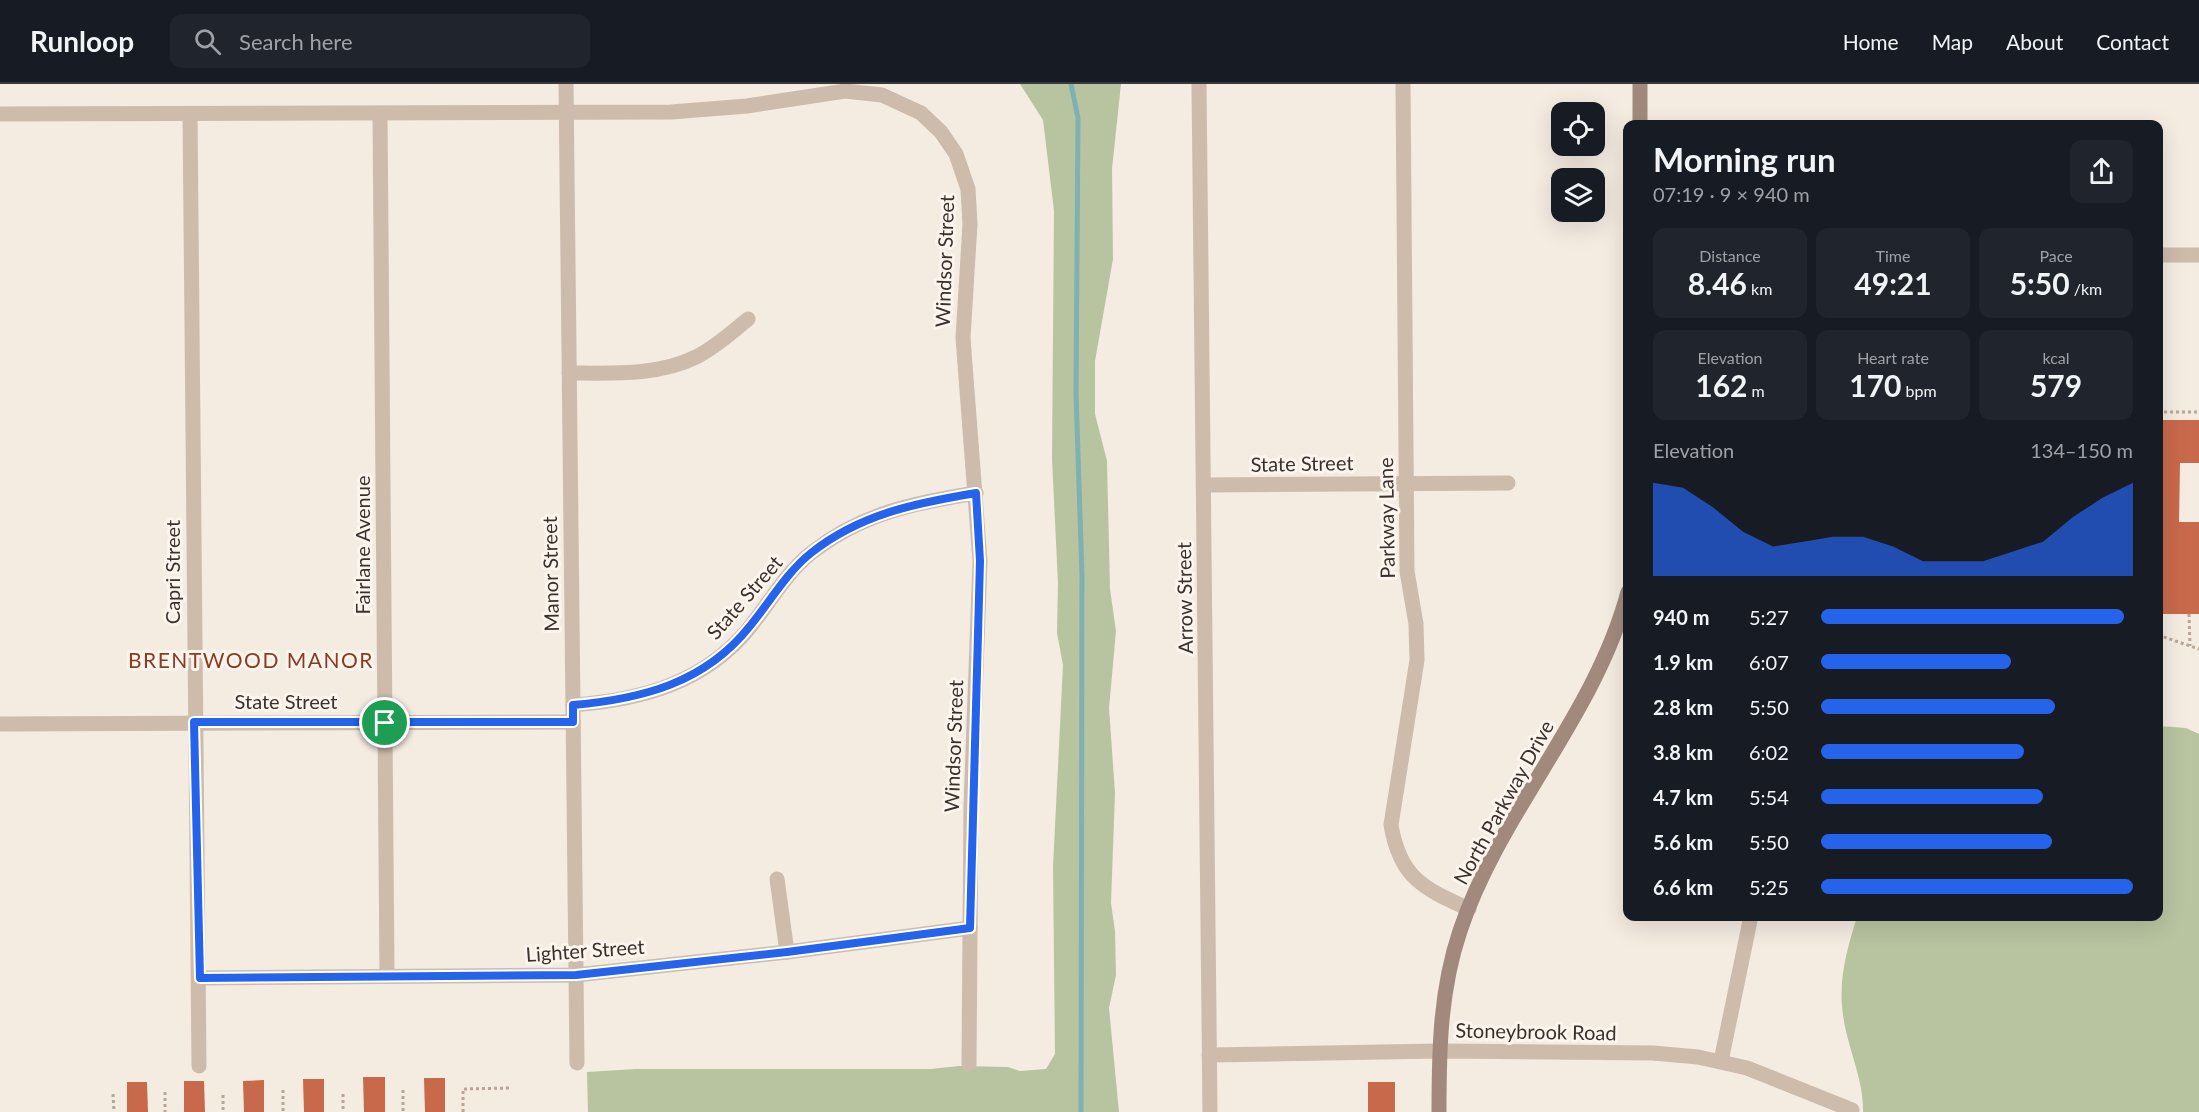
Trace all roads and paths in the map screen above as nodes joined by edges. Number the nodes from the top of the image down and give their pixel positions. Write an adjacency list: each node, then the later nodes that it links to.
1 (566, 84): 5 (street, Manor Street)
2 (1199, 84): 18 (street, Arrow Street)
3 (1403, 84): 16 (street, Parkway Lane)
4 (1640, 84): 9 (main road)
5 (566, 112): 8 (street, Windsor Street); 13 (street, Manor Street); 19 (street, Windsor Street)
6 (0, 114): 7 (street, Windsor Street)
7 (190, 114): 8 (street, Windsor Street); 26 (street, Capri Street)
8 (380, 114): 28 (street, Fairlane Avenue)
9 (1640, 120)
10 (2163, 255): 11 (street)
11 (2199, 255)
12 (748, 319): 13 (street)
13 (569, 373): 25 (street, Manor Street)
14 (2163, 412): 15 (path)
15 (2199, 412)
16 (1406, 483): 17 (street, State Street); 18 (street, State Street); 31 (street, Parkway Lane)
17 (1508, 483)
18 (1204, 485): 39 (street, Arrow Street)
19 (976, 493): 25 (street, State Street); 33 (street, Windsor Street)
20 (1623, 608): 31 (main road, North Parkway Drive)
21 (2189, 614): 23 (path)
22 (2163, 637): 23 (path)
23 (2190, 646): 24 (path)
24 (2199, 650)
25 (573, 705): 27 (street, Manor Street)
26 (194, 722): 28 (street, State Street); 29 (street, State Street); 37 (street, Capri Street)
27 (573, 722): 28 (street, State Street); 35 (street, Manor Street)
28 (385, 723): 36 (street, Fairlane Avenue)
29 (0, 724)
30 (777, 879): 34 (street)
31 (1469, 909): 38 (main road, North Parkway Drive)
32 (1750, 921): 40 (street)
33 (970, 928): 34 (street, Lighter Street); 42 (street, Windsor Street)
34 (787, 952): 35 (street, Lighter Street)
35 (576, 975): 36 (street, Lighter Street); 41 (street, Manor Street)
36 (387, 976): 37 (street, Lighter Street)
37 (200, 978): 43 (street, Capri Street)
38 (1439, 1051): 39 (street, Stoneybrook Road); 40 (street, Stoneybrook Road); 60 (main road, North Parkway Drive)
39 (1209, 1055): 59 (street, Arrow Street)
40 (1721, 1061): 51 (street, Stoneybrook Road)
41 (577, 1063)
42 (969, 1064)
43 (199, 1066)
44 (512, 1088): 58 (path)
45 (283, 1090): 55 (path)
46 (403, 1090): 57 (path)
47 (165, 1092): 53 (path)
48 (113, 1094): 52 (path)
49 (343, 1094): 56 (path)
50 (223, 1095): 54 (path)
51 (1852, 1110)
52 (114, 1112)
53 (165, 1112)
54 (223, 1112)
55 (283, 1112)
56 (343, 1112)
57 (403, 1112)
58 (463, 1112)
59 (1210, 1112)
60 (1439, 1112)

